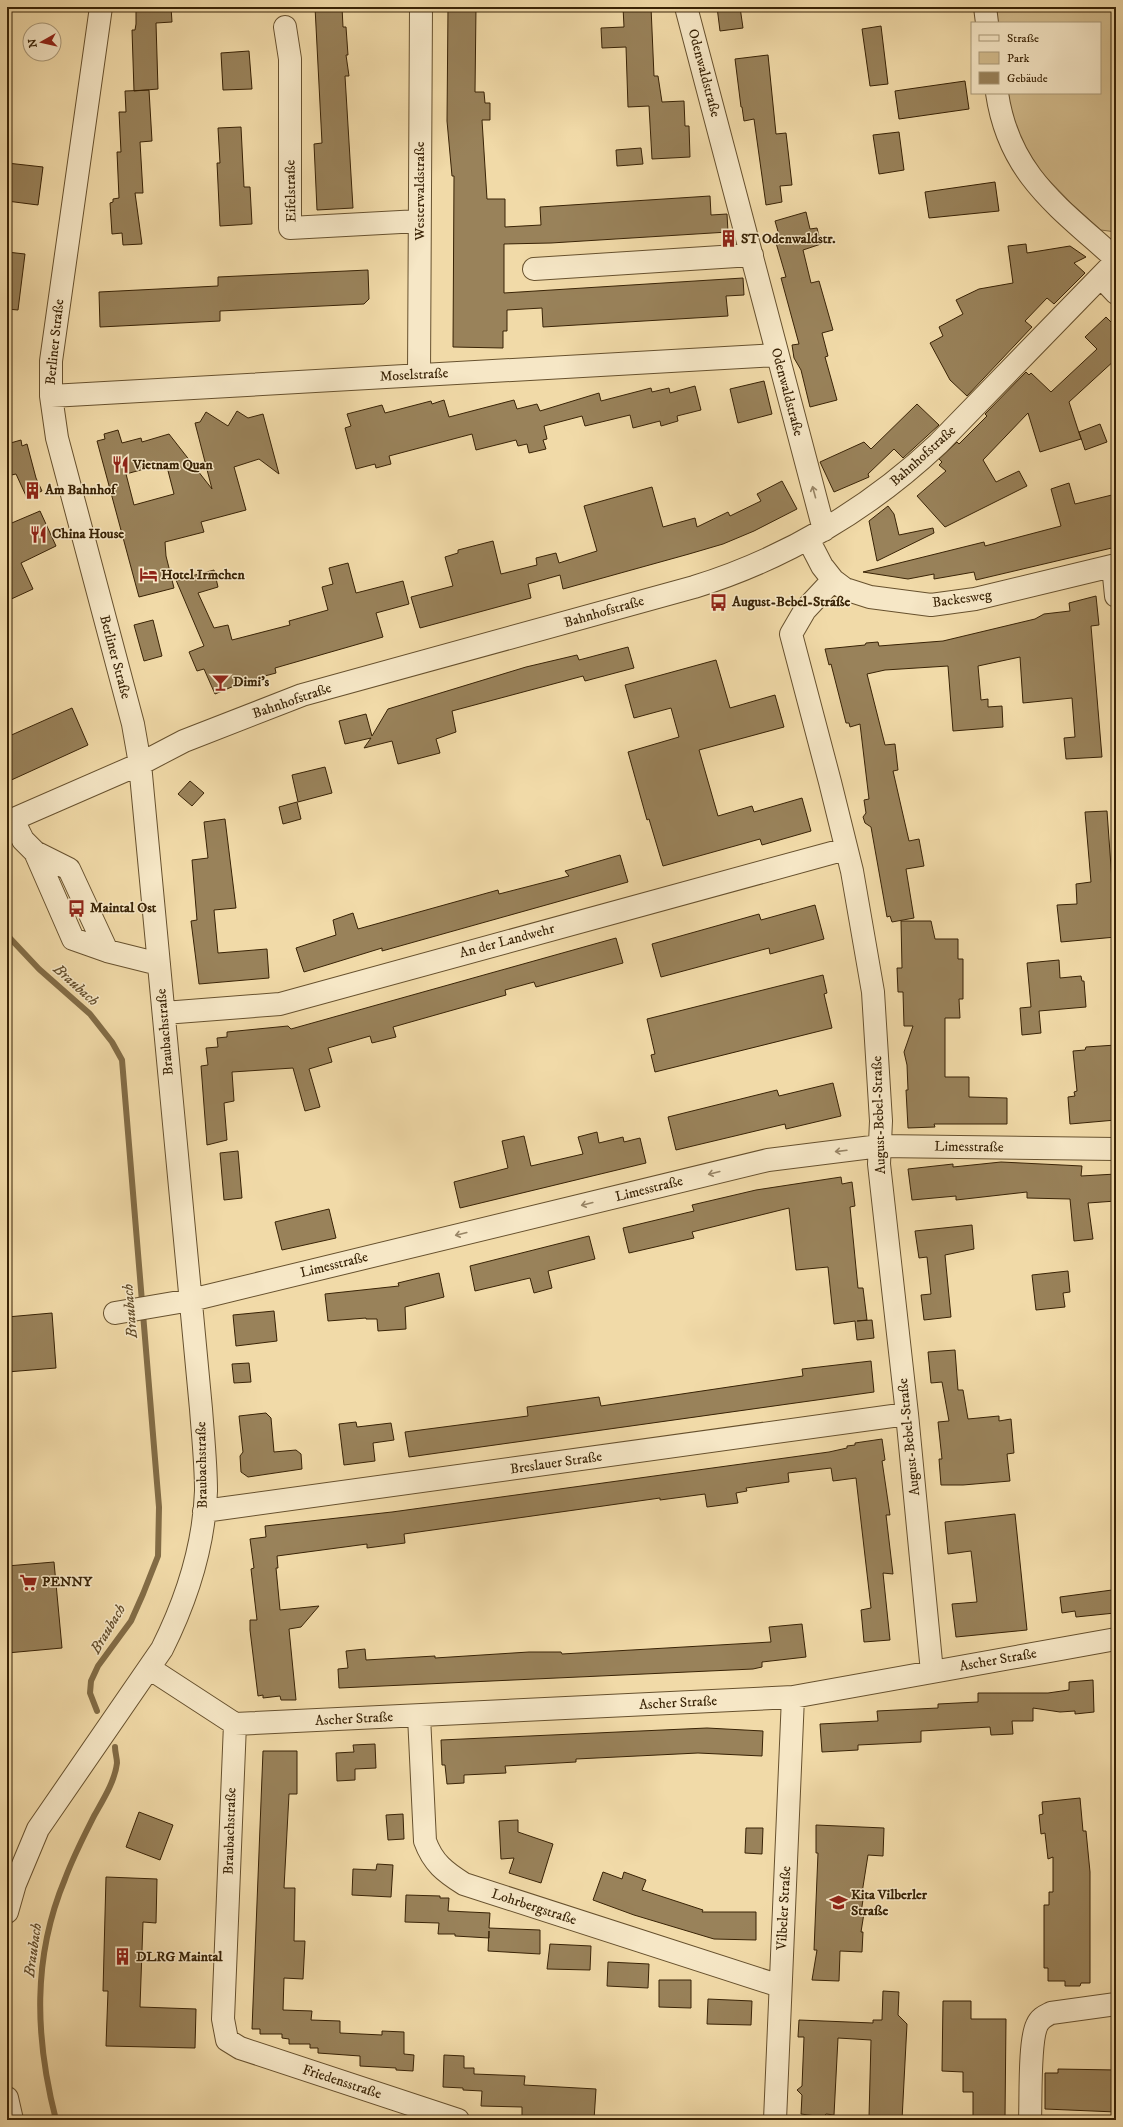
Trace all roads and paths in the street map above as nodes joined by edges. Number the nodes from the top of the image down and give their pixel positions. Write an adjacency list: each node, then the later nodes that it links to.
1 (101, 7): 16 (street, Berliner Straße)
2 (421, 7): 8 (street, Westerwaldstraße)
3 (686, 7): 9 (street, Odenwaldstraße)
4 (985, 7): 5 (street)
5 (987, 22)
6 (284, 27): 8 (street, Eifelstraße)
7 (997, 94): 10 (street)
8 (419, 221): 15 (street, Westerwaldstraße)
9 (752, 255): 11 (street); 14 (street, Odenwaldstraße)
10 (1116, 260): 12 (street, Bahnhofstraße)
11 (534, 269)
12 (1101, 277): 13 (street); 17 (street, Bahnhofstraße)
13 (1116, 293)
14 (777, 355): 15 (street, Moselstraße); 17 (street, Odenwaldstraße, one-way to 14)
15 (419, 374): 16 (street, Moselstraße)
16 (51, 396): 21 (street, Berliner Straße)
17 (816, 534): 19 (street, Backesweg); 21 (street, Bahnhofstraße)
18 (1115, 565): 19 (street, Backesweg); 20 (street)
19 (833, 580): 23 (street, August-Bebel-Straße)
20 (1116, 596)
21 (140, 764): 22 (street, Bahnhofstraße); 24 (street, Braubachstraße)
22 (10, 821): 24 (street)
23 (846, 849): 25 (street, An der Landwehr); 26 (street, August-Bebel-Straße)
24 (159, 964): 25 (street, Braubachstraße)
25 (164, 1013): 28 (street, Braubachstraße)
26 (880, 1146): 27 (street, Limesstraße); 28 (street, Limesstraße, one-way to 28); 30 (street, August-Bebel-Straße)
27 (1116, 1149)
28 (191, 1300): 29 (street); 31 (street, Braubachstraße)
29 (116, 1313)
30 (907, 1414): 31 (street, Breslauer Straße); 34 (street, August-Bebel-Straße)
31 (204, 1511): 33 (street, Braubachstraße)
32 (1116, 1640): 34 (street, Ascher Straße)
33 (149, 1668): 37 (street); 38 (street, Braubachstraße)
34 (932, 1672): 35 (street, Ascher Straße)
35 (793, 1697): 36 (street, Ascher Straße); 39 (street, Vilbeler Straße)
36 (419, 1716): 37 (street, Ascher Straße); 39 (street, Lohrbergstraße)
37 (235, 1724): 41 (street, Braubachstraße)
38 (7, 1912)
39 (780, 1986): 45 (street, Vilbeler Straße)
40 (1116, 2004): 46 (street)
41 (227, 2040): 44 (street, Friedensstraße)
42 (7, 2098): 43 (street)
43 (12, 2120)
44 (458, 2120)
45 (775, 2120)
46 (1030, 2120)

